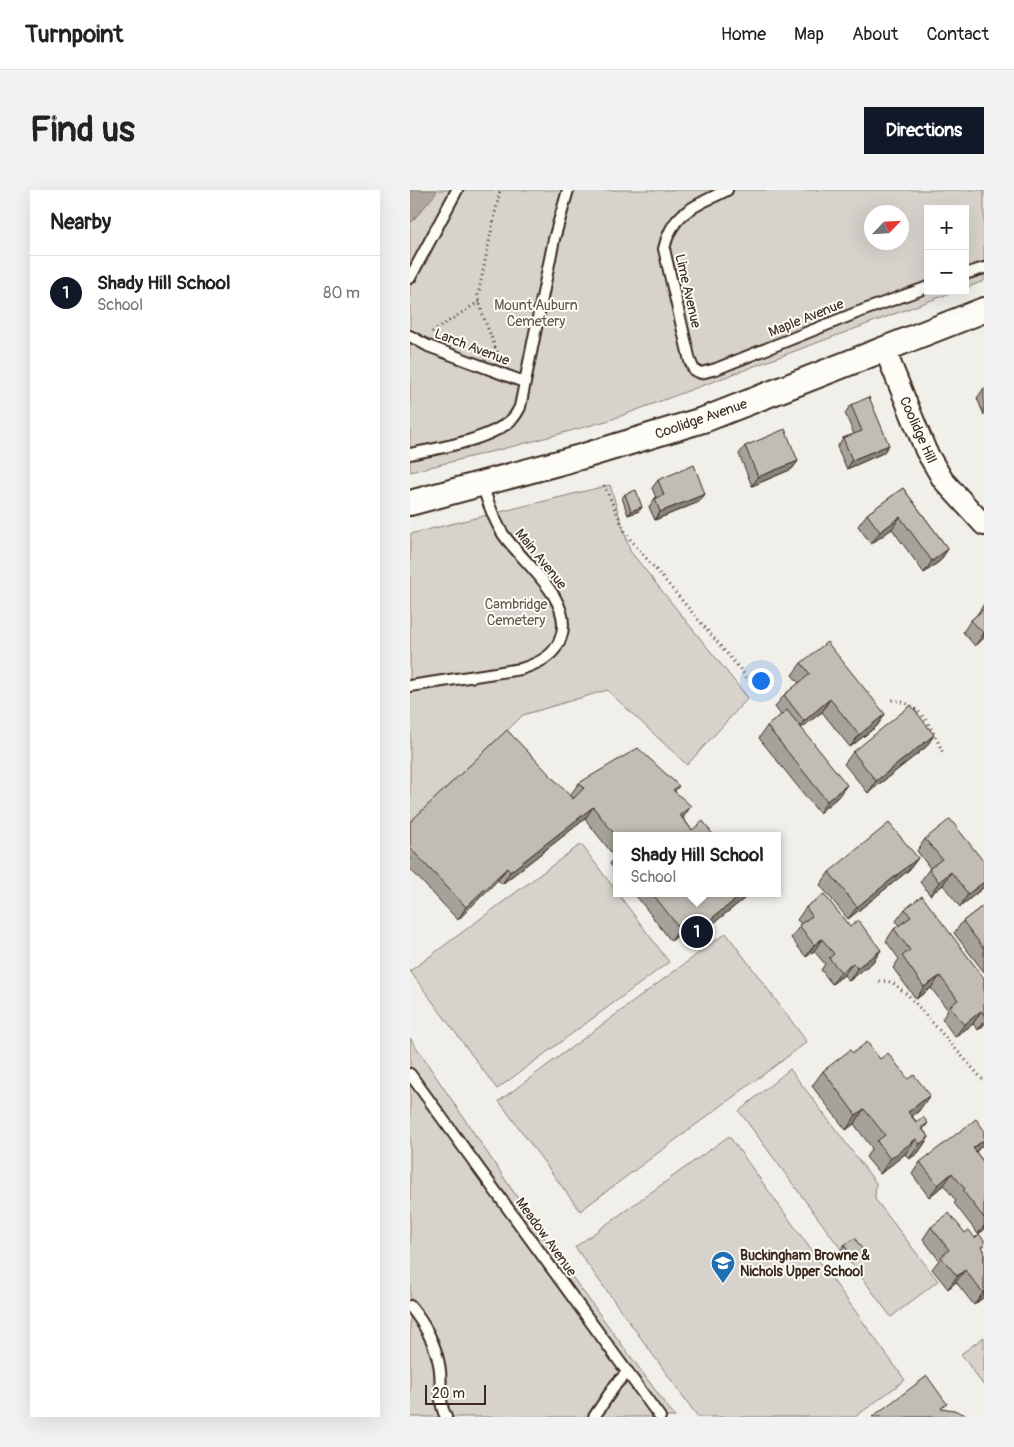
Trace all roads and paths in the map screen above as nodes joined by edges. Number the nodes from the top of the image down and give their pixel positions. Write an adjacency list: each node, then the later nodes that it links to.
1 (456, 190): 7 (lane)
2 (500, 190): 9 (path)
3 (568, 190): 16 (lane)
4 (727, 190): 14 (lane, Lime Avenue)
5 (984, 268): 6 (lane)
6 (969, 273)
7 (410, 278)
8 (924, 288): 14 (lane, Maple Avenue)
9 (480, 301): 12 (path); 15 (path)
10 (984, 310): 13 (street, Coolidge Avenue)
11 (410, 336): 12 (lane, Larch Avenue)
12 (421, 342): 15 (lane, Larch Avenue)
13 (885, 350): 18 (street, Coolidge Avenue); 21 (street, Coolidge Hill)
14 (694, 370)
15 (505, 374): 16 (lane, Larch Avenue)
16 (524, 382): 17 (lane)
17 (410, 454)
18 (482, 485): 20 (street, Coolidge Avenue); 22 (lane, Main Avenue)
19 (604, 485): 23 (path)
20 (410, 503)
21 (984, 525)
22 (410, 686)
23 (754, 688)
24 (892, 700): 25 (path)
25 (943, 754)
26 (879, 981): 28 (path)
27 (410, 1074): 30 (lane, Meadow Avenue)
28 (984, 1081)
29 (410, 1306): 31 (lane)
30 (628, 1372): 32 (lane); 33 (lane, Meadow Avenue)
31 (441, 1414)
32 (594, 1417)
33 (660, 1417)

